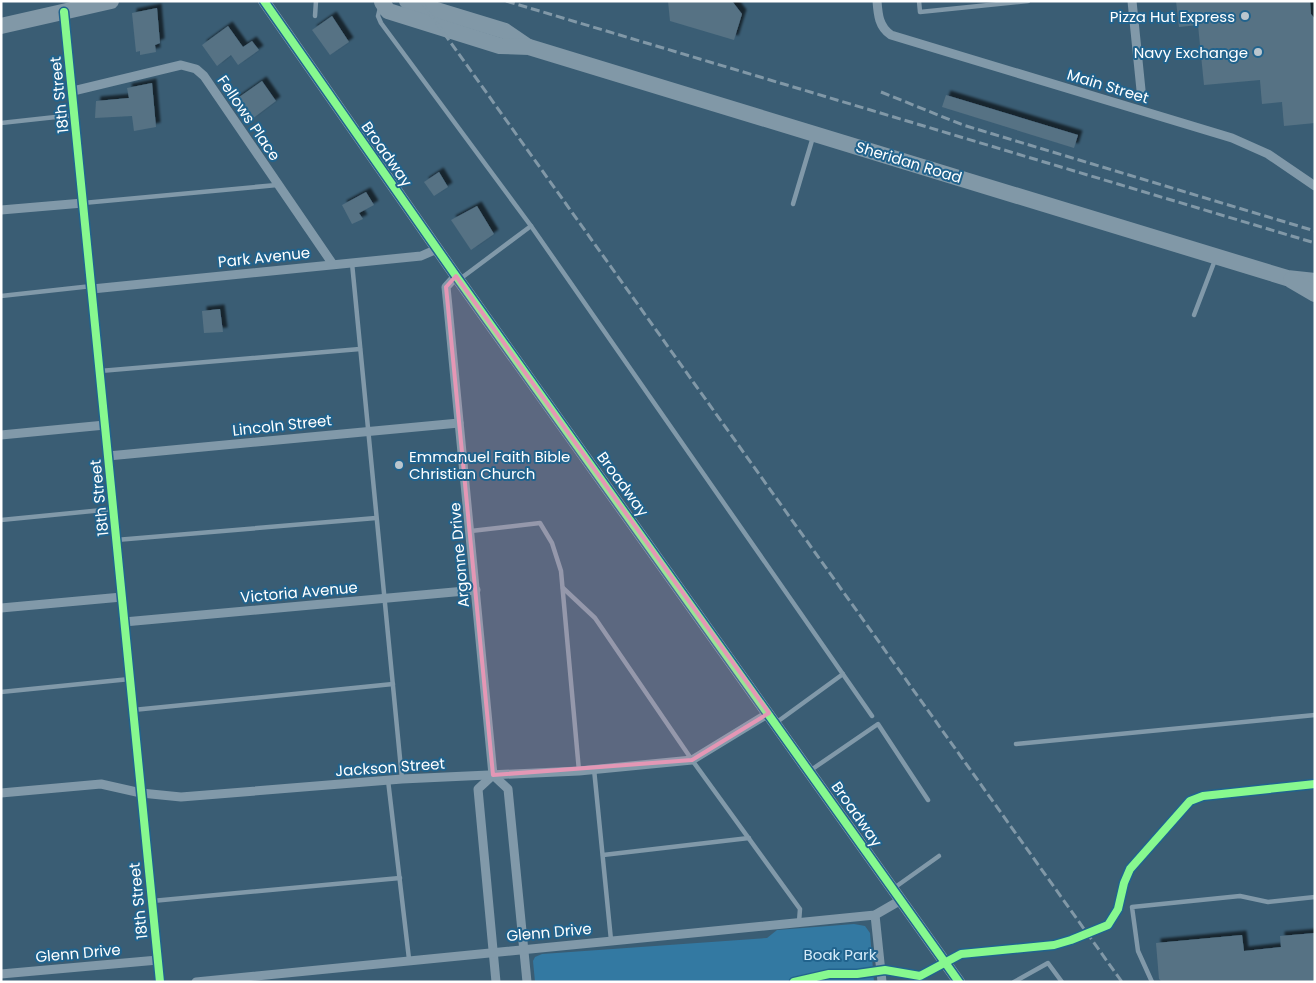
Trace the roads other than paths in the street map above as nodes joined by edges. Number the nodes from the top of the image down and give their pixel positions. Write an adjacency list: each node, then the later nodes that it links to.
1 (111, 1): 10 (highway)
2 (264, 1): 25 (street, Broadway)
3 (316, 1): 11 (lane)
4 (382, 1): 13 (highway, Sheridan Road); 24 (lane)
5 (407, 1): 13 (highway, Sheridan Road)
6 (877, 1): 20 (street, Main Street)
7 (918, 1): 8 (lane)
8 (1028, 1)
9 (1132, 1): 15 (street)
10 (64, 12): 12 (highway); 14 (street, 18th Street)
11 (315, 16)
12 (1, 26)
13 (529, 47): 18 (highway, Sheridan Road)
14 (73, 90): 16 (street, 18th Street); 19 (street, Fellows Place)
15 (1141, 90)
16 (75, 115): 17 (lane); 21 (street, 18th Street)
17 (1, 123)
18 (814, 134): 22 (lane); 26 (highway, Sheridan Road)
19 (278, 184): 21 (lane); 28 (street, Fellows Place)
20 (1315, 186)
21 (84, 203): 23 (street); 32 (street, 18th Street)
22 (793, 204)
23 (1, 210)
24 (531, 226): 29 (lane); 54 (lane)
25 (437, 249): 27 (street, Park Avenue); 29 (street, Broadway)
26 (1217, 255): 30 (highway, Sheridan Road); 35 (lane)
27 (352, 261): 28 (street, Park Avenue); 36 (lane)
28 (332, 263): 32 (street, Park Avenue)
29 (458, 278): 38 (street, Argonne Drive); 61 (street, Broadway)
30 (1287, 278): 31 (highway, Sheridan Road); 33 (highway, Sheridan Road)
31 (1315, 280)
32 (92, 287): 34 (lane); 37 (street, 18th Street)
33 (1315, 294)
34 (1, 296)
35 (1194, 315)
36 (360, 348): 37 (lane); 40 (lane)
37 (100, 372): 39 (street, 18th Street)
38 (459, 423): 40 (street, Lincoln Street); 46 (street, Argonne Drive)
39 (105, 425): 41 (street); 42 (street, 18th Street)
40 (368, 430): 42 (street, Lincoln Street); 44 (lane)
41 (1, 435)
42 (108, 456): 43 (street, 18th Street)
43 (113, 509): 45 (lane); 47 (street, 18th Street)
44 (376, 518): 47 (lane); 51 (lane)
45 (1, 520)
46 (471, 532): 48 (lane); 49 (street, Argonne Drive)
47 (116, 540): 50 (street, 18th Street)
48 (563, 588): 63 (lane); 66 (lane)
49 (476, 590): 51 (street, Victoria Avenue); 67 (street, Argonne Drive)
50 (122, 597): 52 (street); 53 (street, 18th Street)
51 (384, 598): 53 (street, Victoria Avenue); 56 (lane)
52 (1, 608)
53 (124, 622): 55 (street, 18th Street)
54 (843, 674): 60 (lane); 61 (lane)
55 (130, 679): 57 (lane); 58 (street, 18th Street)
56 (393, 684): 58 (lane); 68 (lane)
57 (1, 692)
58 (133, 710): 70 (street, 18th Street)
59 (1315, 715): 62 (lane)
60 (872, 716)
61 (772, 718): 63 (street, Jackson Street); 65 (street, Broadway)
62 (1016, 744)
63 (692, 760): 64 (street, Jackson Street); 73 (lane)
64 (594, 769): 66 (street, Jackson Street); 74 (lane)
65 (809, 770): 72 (lane); 77 (street, Broadway)
66 (579, 771): 67 (street, Jackson Street)
67 (492, 775): 68 (street, Jackson Street); 84 (street); 85 (street)
68 (402, 779): 69 (street, Jackson Street)
69 (388, 780): 70 (street, Jackson Street); 76 (lane)
70 (141, 793): 71 (street, Jackson Street); 80 (street, 18th Street)
71 (1, 794)
72 (928, 800)
73 (749, 838): 74 (lane); 82 (lane)
74 (603, 855): 83 (lane)
75 (939, 856): 77 (lane)
76 (400, 878): 80 (lane); 86 (lane)
77 (893, 889): 79 (street, Broadway)
78 (1315, 897): 97 (lane)
79 (900, 900): 81 (street, Glenn Drive); 94 (street, Broadway)
80 (152, 901): 87 (street, 18th Street)
81 (874, 914): 82 (street, Glenn Drive); 93 (street)
82 (799, 922): 83 (street, Glenn Drive)
83 (611, 940): 84 (street, Glenn Drive)
84 (524, 948): 85 (street, Glenn Drive); 92 (street)
85 (493, 951): 86 (street, Glenn Drive); 91 (street)
86 (409, 959): 90 (street, Glenn Drive)
87 (158, 960): 88 (street, Glenn Drive); 89 (street, 18th Street)
88 (1, 974)
89 (160, 982)
90 (196, 982)
91 (496, 982)
92 (527, 982)
93 (882, 982)
94 (960, 982)
95 (1014, 982): 96 (lane)
96 (1062, 982)
97 (1152, 982)

